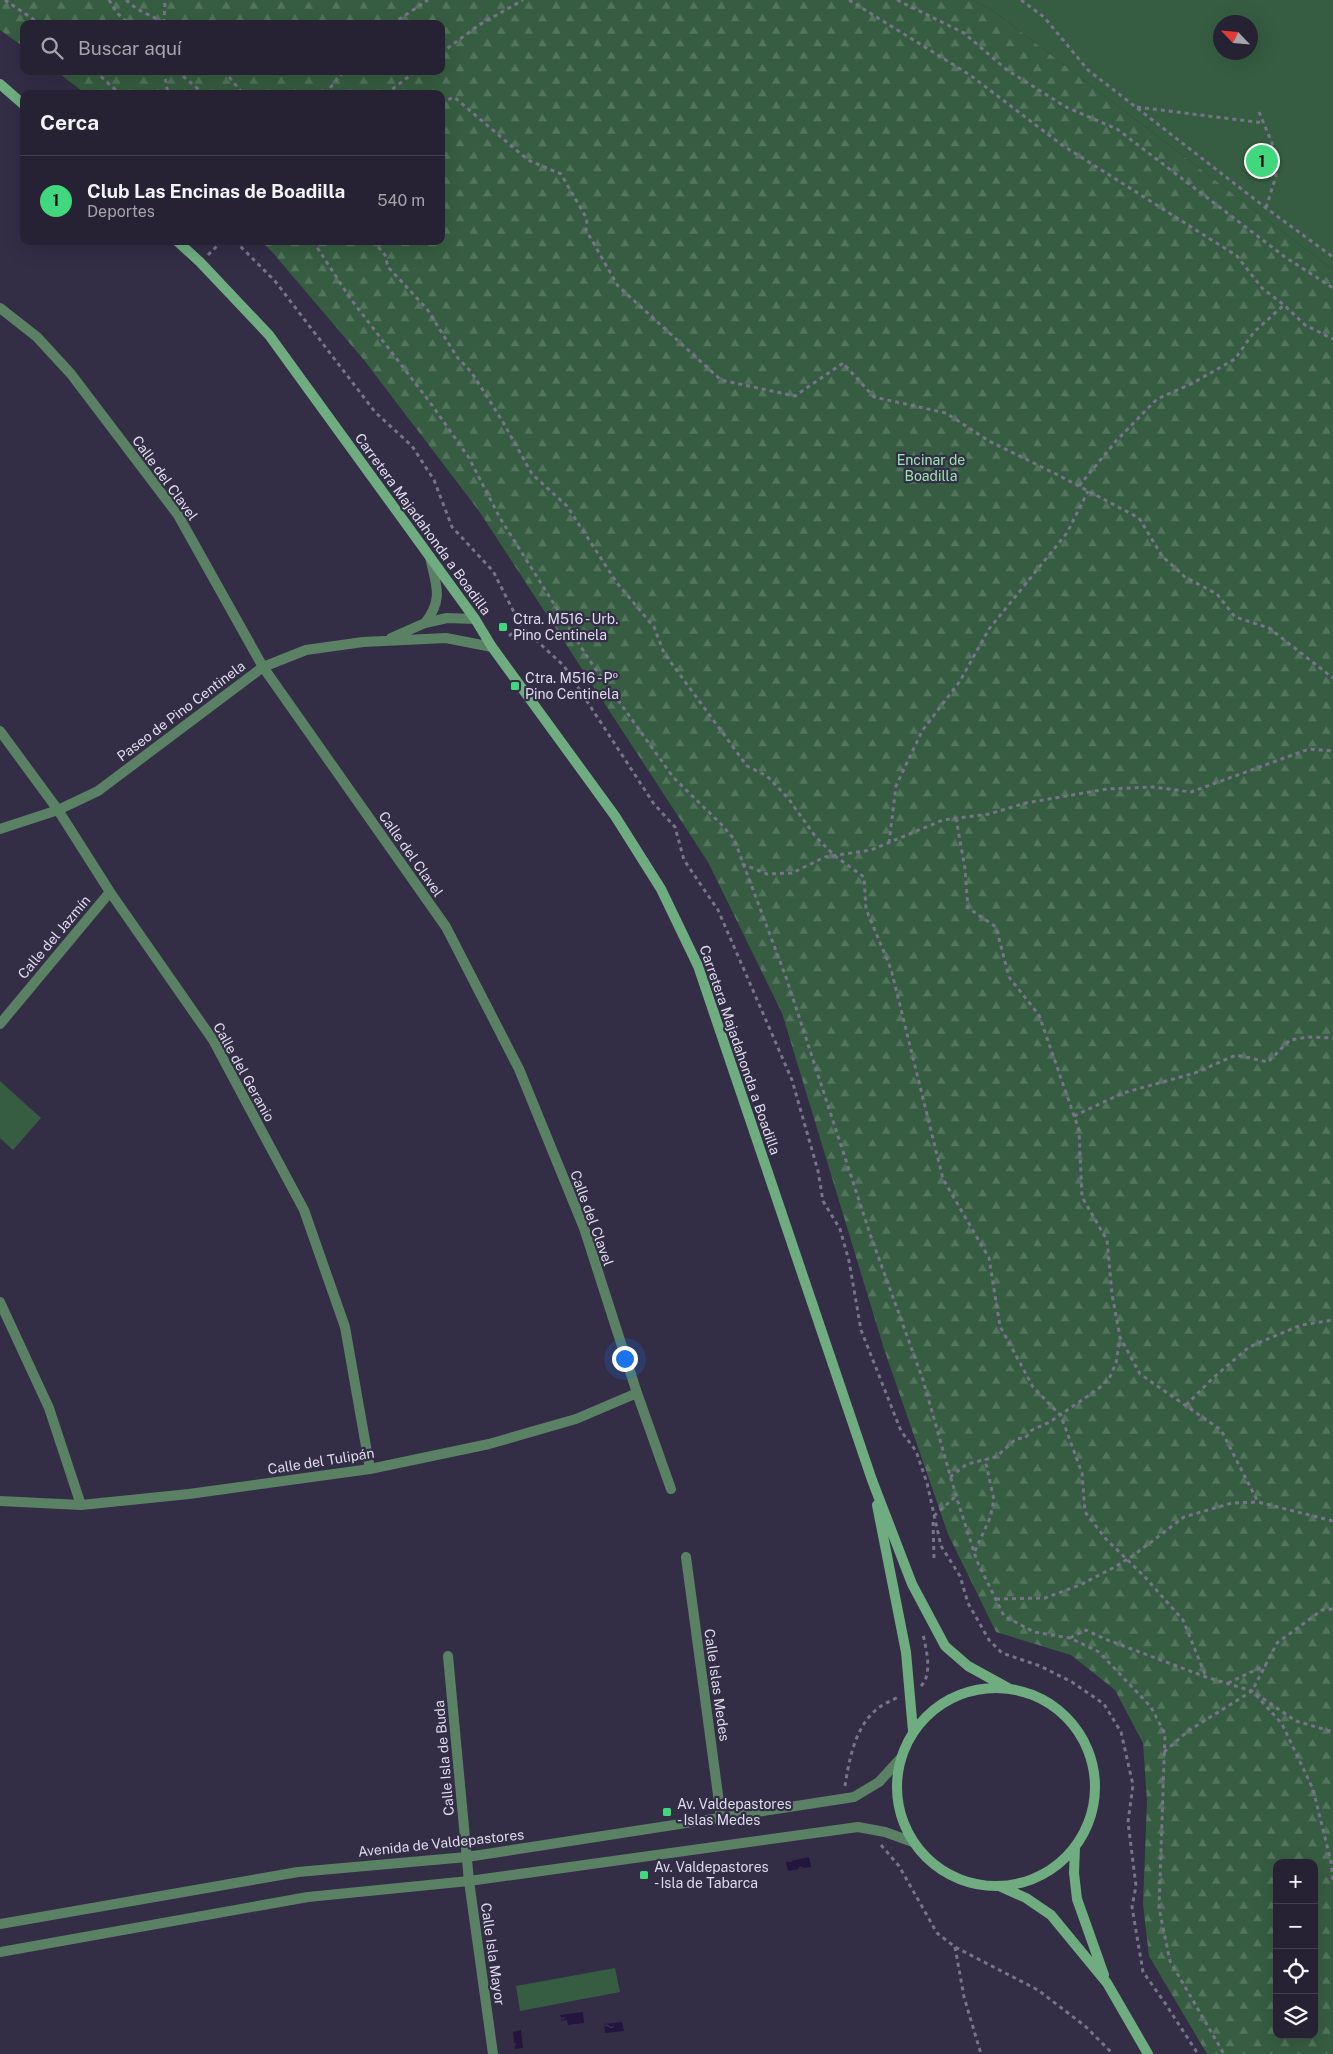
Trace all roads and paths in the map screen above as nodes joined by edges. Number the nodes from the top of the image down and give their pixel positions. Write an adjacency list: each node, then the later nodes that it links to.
1 (5, 0): 10 (path)
2 (109, 0): 11 (path)
3 (126, 0): 12 (path)
4 (165, 0): 13 (path)
5 (428, 0): 14 (path)
6 (523, 0): 15 (path)
7 (849, 0): 42 (path)
8 (897, 0): 41 (path)
9 (1021, 0): 31 (path)
10 (34, 20)
11 (125, 20)
12 (159, 20)
13 (165, 20)
14 (398, 20)
15 (445, 50)
16 (99, 75): 23 (path)
17 (165, 75): 24 (path)
18 (182, 75): 25 (path)
19 (227, 75): 26 (path)
20 (341, 75): 27 (path)
21 (411, 75): 28 (path)
22 (0, 84): 30 (street)
23 (116, 90)
24 (167, 90)
25 (199, 90)
26 (240, 90)
27 (328, 90)
28 (391, 90)
29 (445, 101): 45 (path)
30 (20, 102)
31 (1136, 107): 33 (path); 34 (path)
32 (1258, 112): 33 (path)
33 (1264, 123): 34 (path)
34 (1266, 208): 39 (path)
35 (181, 245): 40 (street, Carretera Majadahonda a Boadilla)
36 (218, 245): 40 (path)
37 (316, 245): 63 (path)
38 (377, 245): 62 (path)
39 (1333, 258)
40 (200, 262): 47 (street, Carretera Majadahonda a Boadilla)
41 (1333, 288)
42 (1284, 305): 44 (path); 45 (path)
43 (2, 313): 54 (street, Calle del Clavel)
44 (1333, 339)
45 (1078, 486): 46 (path)
46 (1088, 490): 55 (path); 61 (path)
47 (430, 556): 48 (street, Carretera Majadahonda a Boadilla); 49 (street)
48 (475, 619): 49 (street); 53 (street, Carretera Majadahonda a Boadilla)
49 (425, 623): 52 (street)
50 (521, 626): 51 (path)
51 (509, 636)
52 (386, 640): 53 (street); 54 (street, Paseo de Pino Centinela)
53 (492, 647): 77 (street, Carretera Majadahonda a Boadilla)
54 (262, 667): 58 (street, Paseo de Pino Centinela); 71 (street, Calle del Clavel)
55 (1333, 678)
56 (0, 731): 58 (street, Calle del Geranio)
57 (1333, 751): 59 (path)
58 (58, 810): 60 (street, Paseo de Pino Centinela); 64 (street, Calle del Geranio)
59 (956, 818): 61 (path); 67 (path)
60 (0, 829)
61 (889, 843): 62 (path)
62 (835, 856): 63 (path); 73 (path)
63 (742, 864): 76 (path)
64 (110, 892): 65 (street, Calle del Jazmín); 75 (street, Calle del Geranio)
65 (0, 1024)
66 (1333, 1038): 67 (path)
67 (1074, 1116): 70 (path)
68 (0, 1302): 82 (street)
69 (1333, 1320): 72 (path)
70 (1120, 1337): 72 (path); 73 (path)
71 (637, 1392): 75 (street, Calle del Tulipán); 78 (street, Calle del Clavel)
72 (1186, 1405): 81 (path)
73 (1061, 1416): 74 (path); 88 (path)
74 (985, 1459): 76 (path); 85 (path)
75 (370, 1469): 82 (street, Calle del Tulipán)
76 (950, 1477): 79 (path)
77 (872, 1480): 97 (street, Carretera Majadahonda a Boadilla); 99 (street, Carretera Majadahonda a Boadilla)
78 (671, 1489)
79 (956, 1496): 83 (path); 85 (path)
80 (0, 1501): 82 (street, Calle del Tulipán)
81 (1258, 1502): 84 (path); 88 (path)
82 (81, 1505)
83 (933, 1517): 87 (path); 121 (path)
84 (1333, 1521)
85 (974, 1552): 89 (path)
86 (686, 1557): 105 (street, Calle Islas Medes)
87 (934, 1558)
88 (1127, 1559): 89 (path); 95 (path)
89 (996, 1598): 92 (path)
90 (1333, 1609): 94 (path)
91 (920, 1629): 99 (path)
92 (1070, 1638): 95 (path); 102 (path)
93 (448, 1656): 109 (street, Calle Isla de Buda)
94 (1266, 1665): 96 (path); 98 (path)
95 (1206, 1677): 96 (path)
96 (1228, 1683): 98 (path)
97 (1008, 1688): 100 (street); 108 (street)
98 (1252, 1691): 101 (path); 102 (path); 110 (path)
99 (910, 1692): 100 (street, Carretera Majadahonda a Boadilla); 104 (path)
100 (913, 1732): 103 (street)
101 (1333, 1732)
102 (1163, 1752): 122 (path)
103 (901, 1758): 104 (street, Avenida de Valdepastores); 106 (street)
104 (843, 1799): 105 (street, Avenida de Valdepastores)
105 (721, 1817): 109 (street, Avenida de Valdepastores)
106 (912, 1842): 111 (street); 112 (street)
107 (878, 1843): 114 (path)
108 (1075, 1847): 112 (street); 116 (street)
109 (467, 1857): 111 (street, Calle Isla Mayor); 113 (street, Avenida de Valdepastores)
110 (1333, 1880)
111 (469, 1881): 115 (street); 117 (street, Calle Isla Mayor)
112 (999, 1886): 116 (street)
113 (0, 1924)
114 (955, 1947): 118 (path); 119 (path)
115 (0, 1952)
116 (1107, 1983): 120 (street)
117 (494, 2054)
118 (981, 2054)
119 (1112, 2054)
120 (1148, 2054)
121 (1198, 2054)
122 (1224, 2054)

